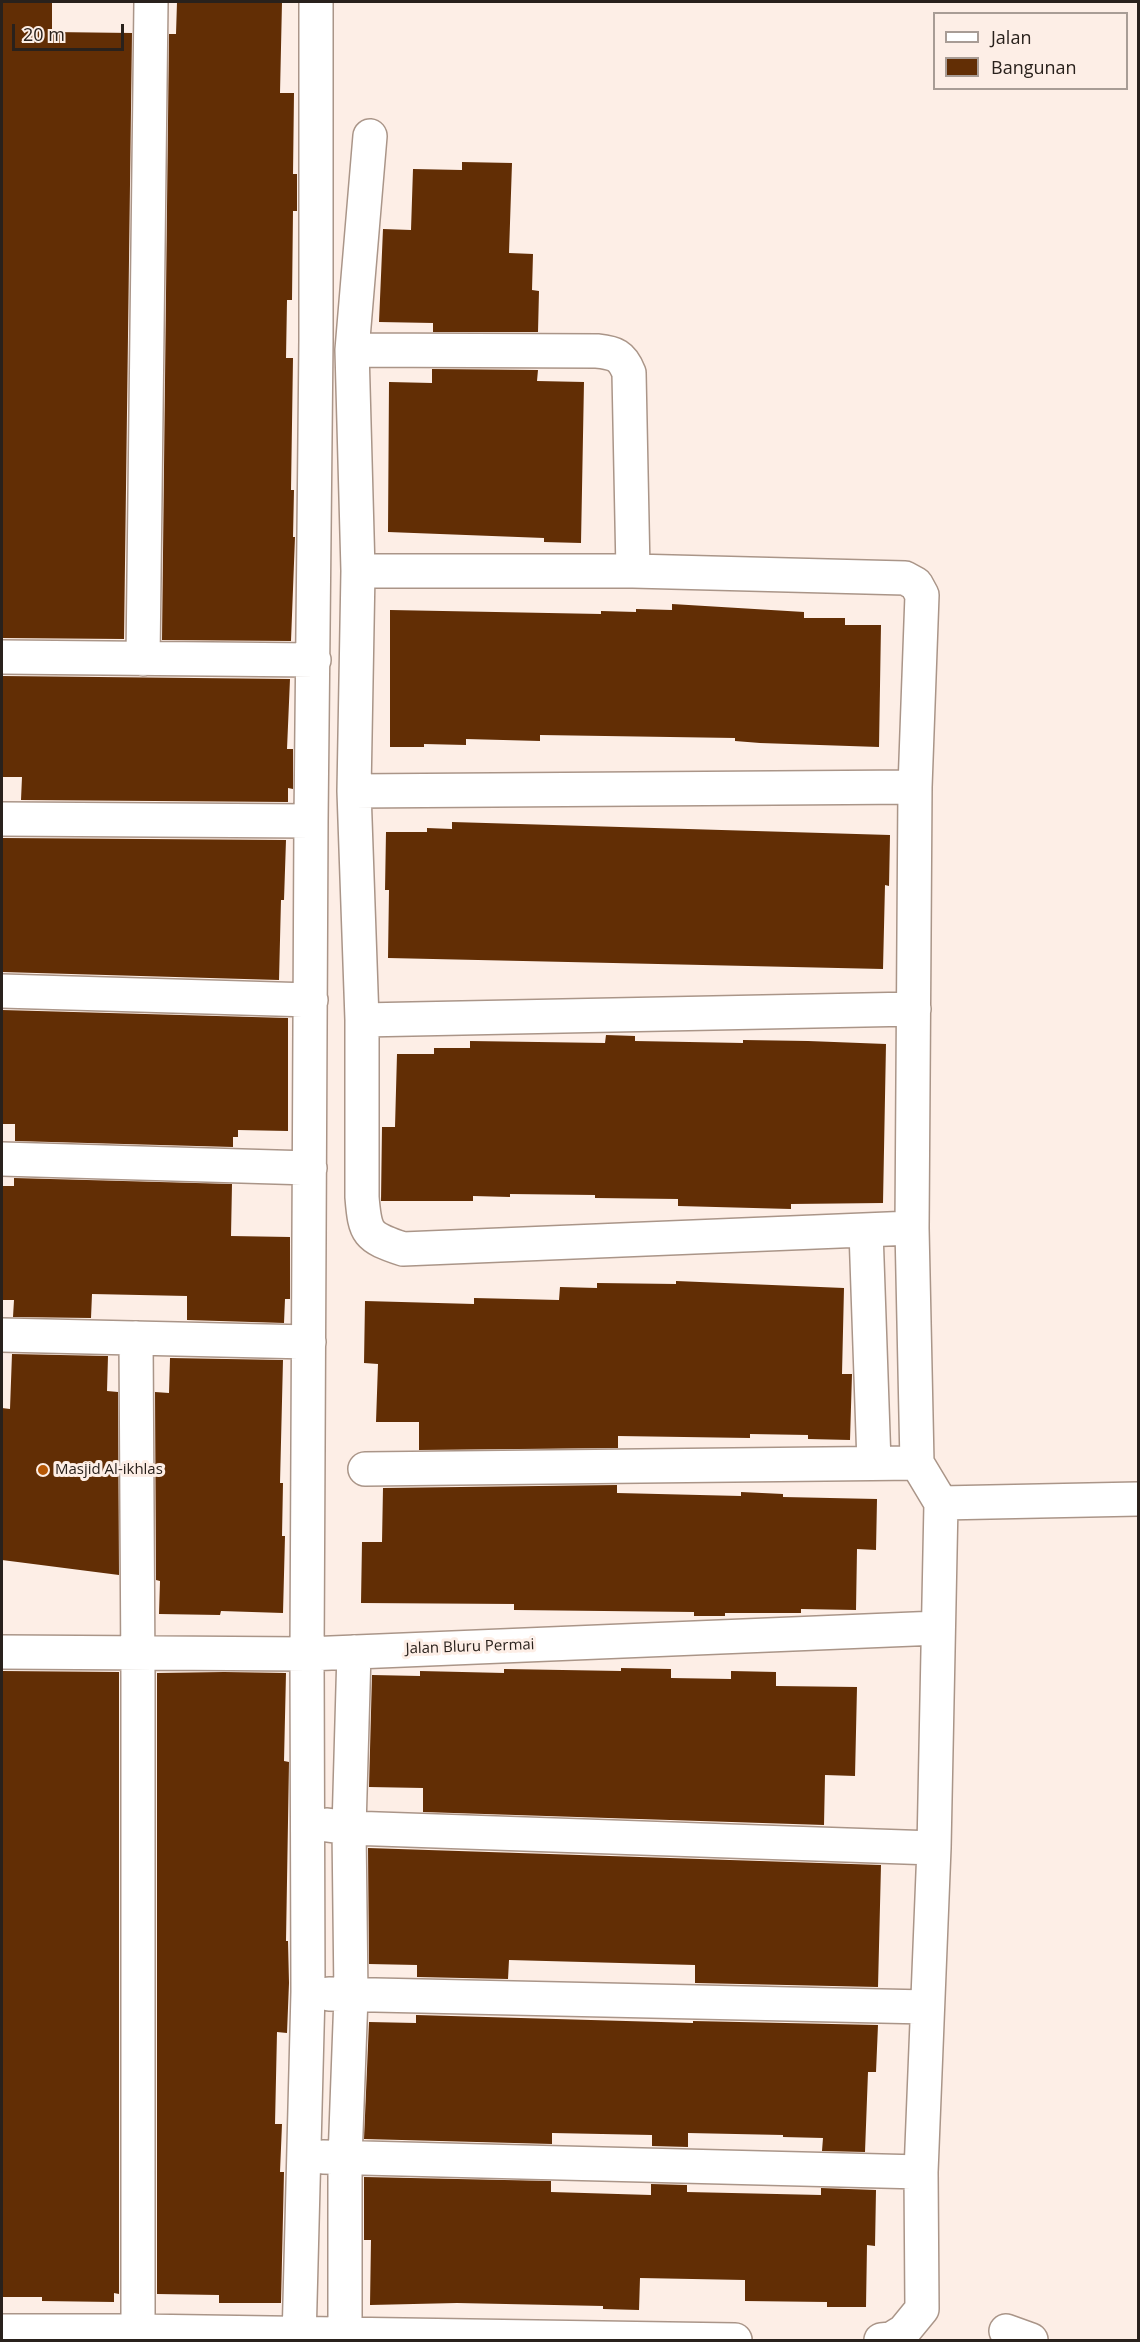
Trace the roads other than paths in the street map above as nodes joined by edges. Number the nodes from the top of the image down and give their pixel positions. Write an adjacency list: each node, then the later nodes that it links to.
1 (151, 2): 8 (street)
2 (316, 2): 9 (street)
3 (370, 136): 4 (street)
4 (352, 350): 5 (street); 6 (street)
5 (358, 571): 6 (street); 11 (street)
6 (633, 571): 10 (street)
7 (2, 657): 8 (street)
8 (143, 658): 9 (street)
9 (314, 660): 13 (street)
10 (915, 787): 11 (street); 16 (street)
11 (354, 791): 17 (street)
12 (2, 819): 13 (street)
13 (311, 821): 15 (street)
14 (2, 991): 15 (street)
15 (311, 1000): 19 (street)
16 (914, 1009): 17 (street); 20 (street)
17 (362, 1020): 21 (street)
18 (2, 1159): 19 (street)
19 (310, 1168): 24 (street)
20 (912, 1228): 21 (street); 26 (street)
21 (866, 1231): 25 (street)
22 (2, 1335): 23 (street)
23 (136, 1338): 24 (street); 33 (street)
24 (309, 1342): 34 (street)
25 (874, 1463): 26 (street); 27 (street)
26 (917, 1463): 29 (street)
27 (365, 1468)
28 (1138, 1499): 29 (street)
29 (941, 1503): 30 (street)
30 (938, 1628): 32 (street, Jalan Bluru Permai); 37 (street)
31 (2, 1652): 33 (street, Jalan Bluru Permai)
32 (354, 1652): 34 (street, Jalan Bluru Permai); 36 (street)
33 (138, 1654): 34 (street, Jalan Bluru Permai); 45 (street)
34 (307, 1654): 35 (street)
35 (309, 1822): 36 (street); 38 (street)
36 (349, 1828): 37 (street); 39 (street)
37 (934, 1848): 40 (street)
38 (308, 1992): 39 (street); 41 (street)
39 (351, 1996): 40 (street); 42 (street)
40 (927, 2007): 43 (street)
41 (303, 2156): 42 (street); 46 (street)
42 (345, 2159): 43 (street); 47 (street)
43 (921, 2172): 49 (street)
44 (2, 2331): 45 (street)
45 (138, 2331): 46 (street)
46 (299, 2337): 47 (street)
47 (345, 2337): 48 (street)
48 (735, 2340)
49 (881, 2340)

